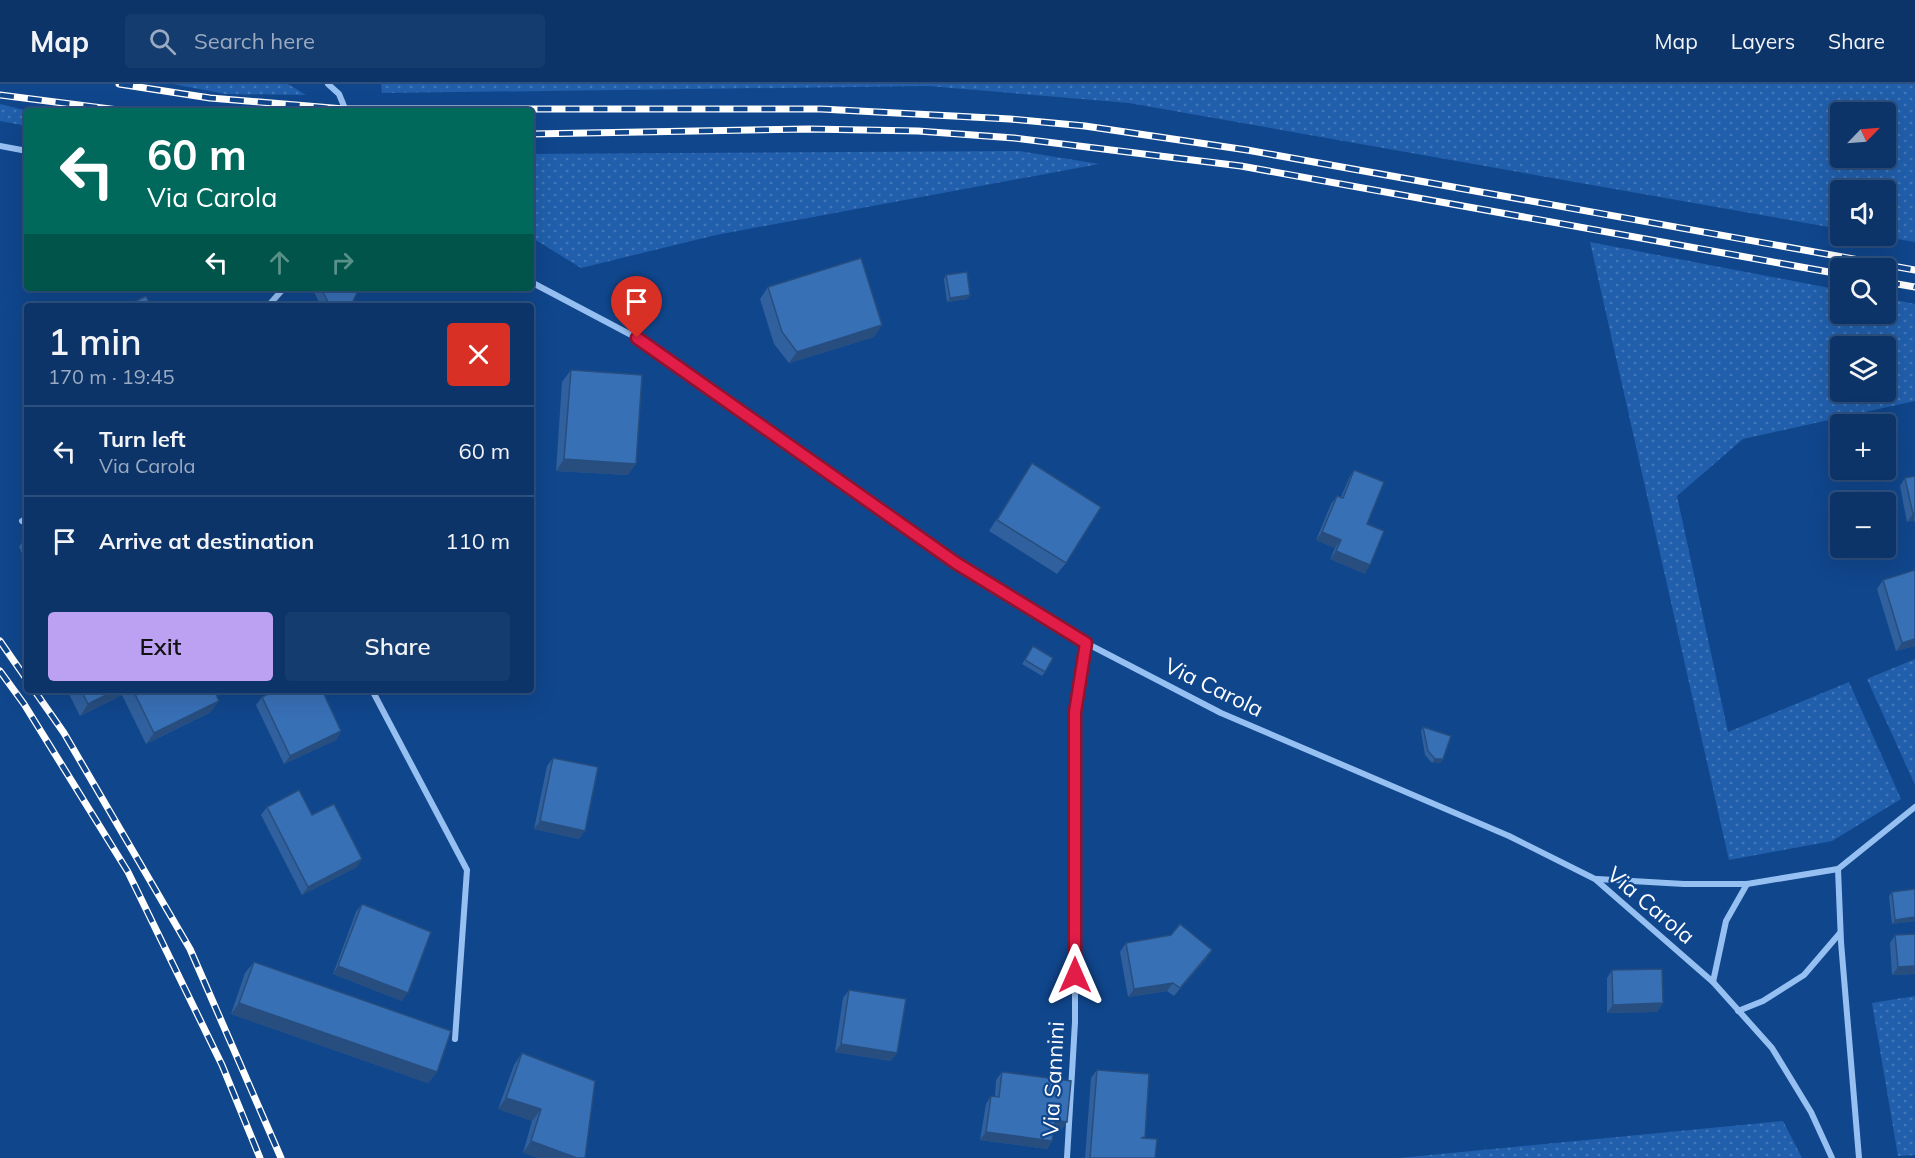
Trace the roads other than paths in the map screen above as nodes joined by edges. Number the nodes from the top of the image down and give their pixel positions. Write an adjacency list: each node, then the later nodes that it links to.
1 (328, 84): 2 (street)
2 (345, 108)
3 (0, 146): 4 (street)
4 (24, 150)
5 (534, 284): 8 (street, Via Carola)
6 (281, 291): 7 (street)
7 (271, 303)
8 (1086, 643): 12 (street, Via Carola); 18 (street, Via Sannini)
9 (374, 693): 17 (street)
10 (1915, 807): 11 (street)
11 (1838, 869): 13 (street); 14 (street)
12 (1595, 879): 13 (street); 15 (street, Via Carola)
13 (1747, 884): 15 (street)
14 (1840, 933): 16 (street); 20 (street)
15 (1713, 982): 16 (street, Via Carola)
16 (1738, 1011): 19 (street, Via Carola)
17 (455, 1039)
18 (1068, 1158)
19 (1832, 1158)
20 (1859, 1158)

